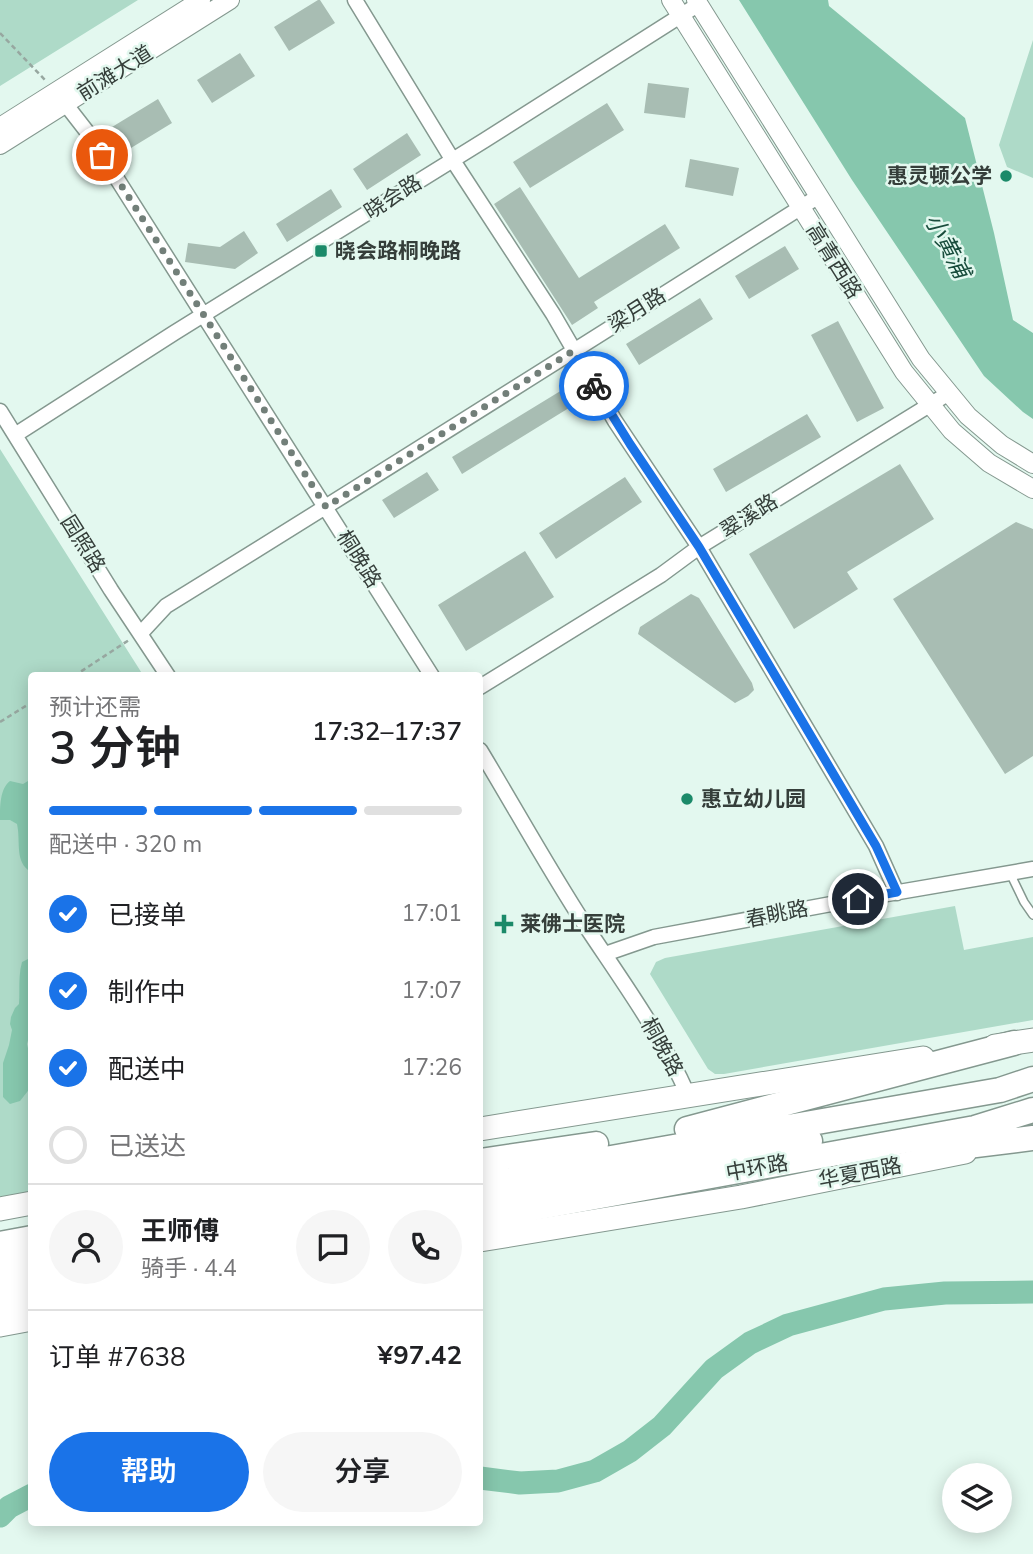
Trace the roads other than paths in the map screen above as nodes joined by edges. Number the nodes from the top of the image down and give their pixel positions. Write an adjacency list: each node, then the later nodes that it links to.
1 (201, 0): 6 (street, 前滩大道)
2 (230, 0): 6 (street, 前滩大道)
3 (355, 0): 9 (street)
4 (697, 2): 5 (street, 晓会路); 10 (street, 高青西路)
5 (676, 8): 9 (street, 晓会路); 11 (street, 高青西路)
6 (61, 98): 7 (street, 前滩大道); 8 (street, 前滩大道); 12 (street, 桐晚路)
7 (0, 127)
8 (0, 145)
9 (452, 159): 12 (street, 晓会路); 13 (street)
10 (819, 196): 11 (street, 梁月路); 14 (street, 高青西路)
11 (801, 208): 13 (street, 梁月路); 15 (street, 高青西路)
12 (203, 315): 17 (street, 晓会路); 20 (street, 桐晚路)
13 (573, 351): 20 (street, 梁月路); 21 (street)
14 (949, 393): 15 (street, 翠溪路); 18 (street, 高青西路)
15 (931, 405): 19 (street, 高青西路); 21 (street, 翠溪路)
16 (0, 411): 17 (street, 园照路)
17 (15, 435): 22 (street, 园照路)
18 (1033, 464)
19 (1033, 489)
20 (326, 507): 22 (street, 梁月路); 24 (street, 桐晚路)
21 (699, 547): 25 (street, 翠溪路); 29 (street)
22 (141, 633): 23 (street, 园照路)
23 (165, 672)
24 (429, 672)
25 (483, 685)
26 (483, 755): 33 (street, 桐晚路)
27 (1033, 869): 28 (street, 春眺路)
28 (1010, 873): 29 (street, 春眺路); 31 (lane)
29 (897, 892): 33 (street, 春眺路)
30 (1033, 901): 31 (lane)
31 (1024, 902): 32 (lane)
32 (1033, 915)
33 (605, 954): 37 (street, 桐晚路)
34 (1023, 1041): 37 (main road); 40 (highway)
35 (1033, 1072): 40 (highway)
36 (1033, 1079): 43 (highway, 中环路)
37 (688, 1095): 39 (main road)
38 (1033, 1107): 44 (highway, 中环路); 45 (highway, 中环路)
39 (483, 1129)
40 (683, 1130): 42 (highway)
41 (1033, 1138): 44 (highway); 50 (main road, 华夏西路)
42 (483, 1161)
43 (483, 1180)
44 (665, 1185): 48 (highway, 中环路)
45 (483, 1198)
46 (28, 1204): 47 (main road)
47 (0, 1209)
48 (483, 1217)
49 (28, 1239): 51 (highway)
50 (483, 1240)
51 (0, 1244)
52 (28, 1260): 53 (highway)
53 (0, 1265)
54 (28, 1280): 55 (highway)
55 (0, 1285)
56 (28, 1300): 57 (highway)
57 (0, 1305)
58 (28, 1320): 59 (main road)
59 (0, 1325)

